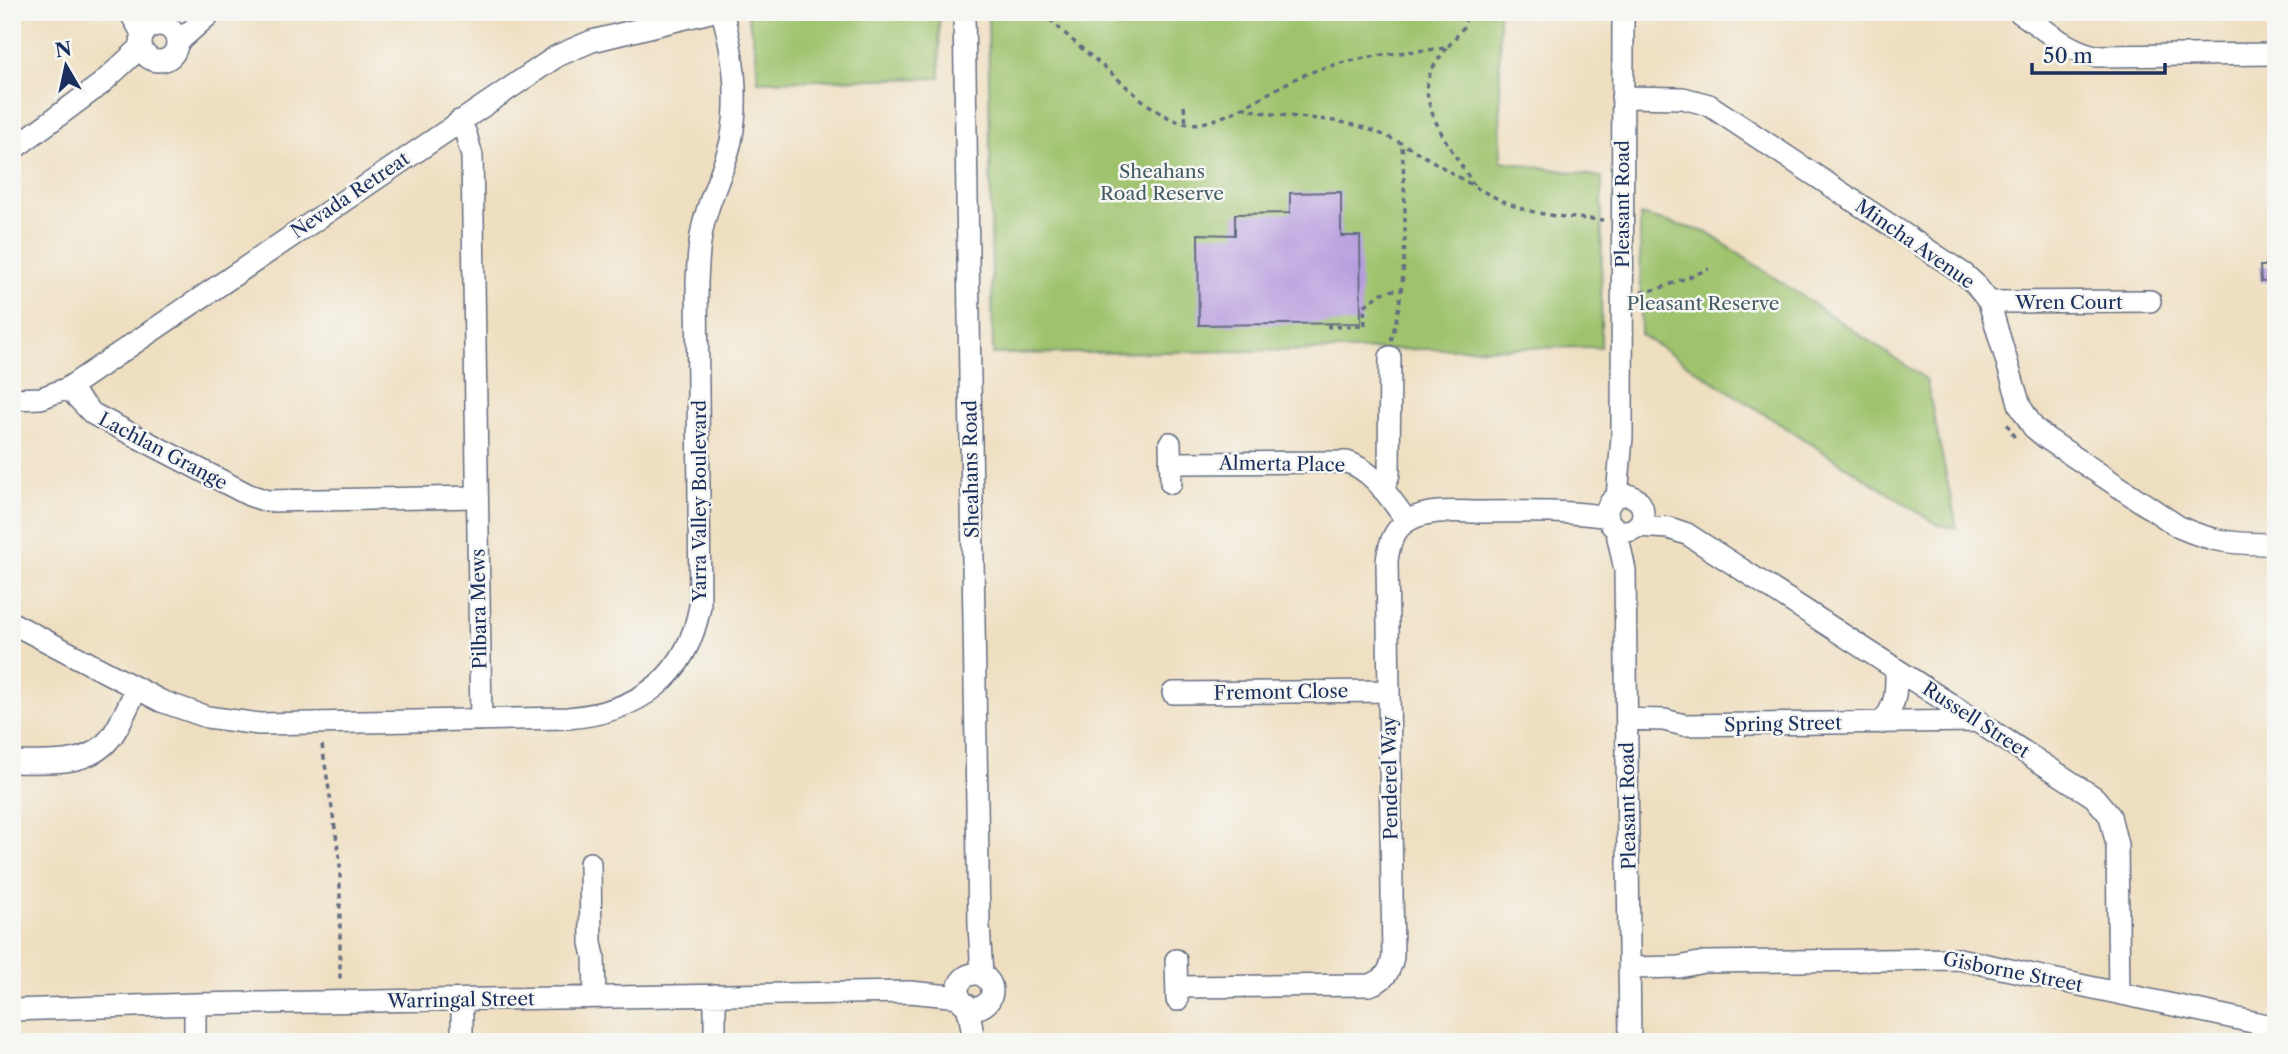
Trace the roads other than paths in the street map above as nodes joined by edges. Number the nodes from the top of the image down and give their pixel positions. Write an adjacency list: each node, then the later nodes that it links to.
1 (130, 12): 9 (street)
2 (204, 12): 9 (street)
3 (212, 12): 9 (street)
4 (710, 12): 12 (street, Nevada Retreat)
5 (722, 12): 30 (street, Yarra Valley Boulevard)
6 (964, 12): 38 (street, Sheahans Road)
7 (1623, 12): 11 (street, Pleasant Road)
8 (2019, 12): 10 (street)
9 (155, 36): 13 (street)
10 (2276, 54)
11 (1622, 97): 15 (street, Mincha Avenue); 22 (street, Pleasant Road)
12 (458, 121): 17 (street, Nevada Retreat); 21 (street, Pilbara Mews)
13 (12, 150)
14 (2150, 301): 15 (street, Wren Court)
15 (1989, 302): 24 (street, Mincha Avenue)
16 (1390, 357): 20 (street)
17 (68, 388): 18 (street); 21 (street, Lachlan Grange)
18 (12, 399)
19 (1170, 463): 20 (street, Almerta Place)
20 (1383, 490): 23 (street, Almerta Place)
21 (477, 497): 30 (street, Pilbara Mews)
22 (1625, 512): 23 (street); 26 (street, Russell Street); 33 (street, Pleasant Road)
23 (1407, 521): 28 (street, Penderel Way)
24 (2276, 544)
25 (12, 623): 27 (street, Yarra Valley Boulevard)
26 (1896, 669): 31 (street, Russell Street); 32 (street)
27 (137, 688): 30 (street, Yarra Valley Boulevard); 34 (street)
28 (1389, 691): 29 (street, Fremont Close); 36 (street, Penderel Way)
29 (1174, 693)
30 (481, 720)
31 (1979, 721): 32 (street, Spring Street); 39 (street, Russell Street)
32 (1882, 723): 33 (street, Spring Street)
33 (1627, 726): 37 (street, Pleasant Road)
34 (12, 762)
35 (590, 863): 41 (street)
36 (1176, 961)
37 (1630, 962): 39 (street, Gisborne Street); 51 (street, Pleasant Road)
38 (969, 991): 40 (street, Warringal Street); 49 (street, Sheahans Road); 50 (street, Sheahans Road)
39 (2119, 993): 45 (street, Gisborne Street)
40 (715, 995): 41 (street, Warringal Street); 48 (street)
41 (595, 998): 42 (street, Warringal Street)
42 (462, 1000): 43 (street, Warringal Street); 47 (street)
43 (195, 1004): 44 (street, Warringal Street); 46 (street)
44 (12, 1010)
45 (2276, 1027)
46 (195, 1042)
47 (462, 1042)
48 (715, 1042)
49 (974, 1042)
50 (984, 1042)
51 (1630, 1042)

